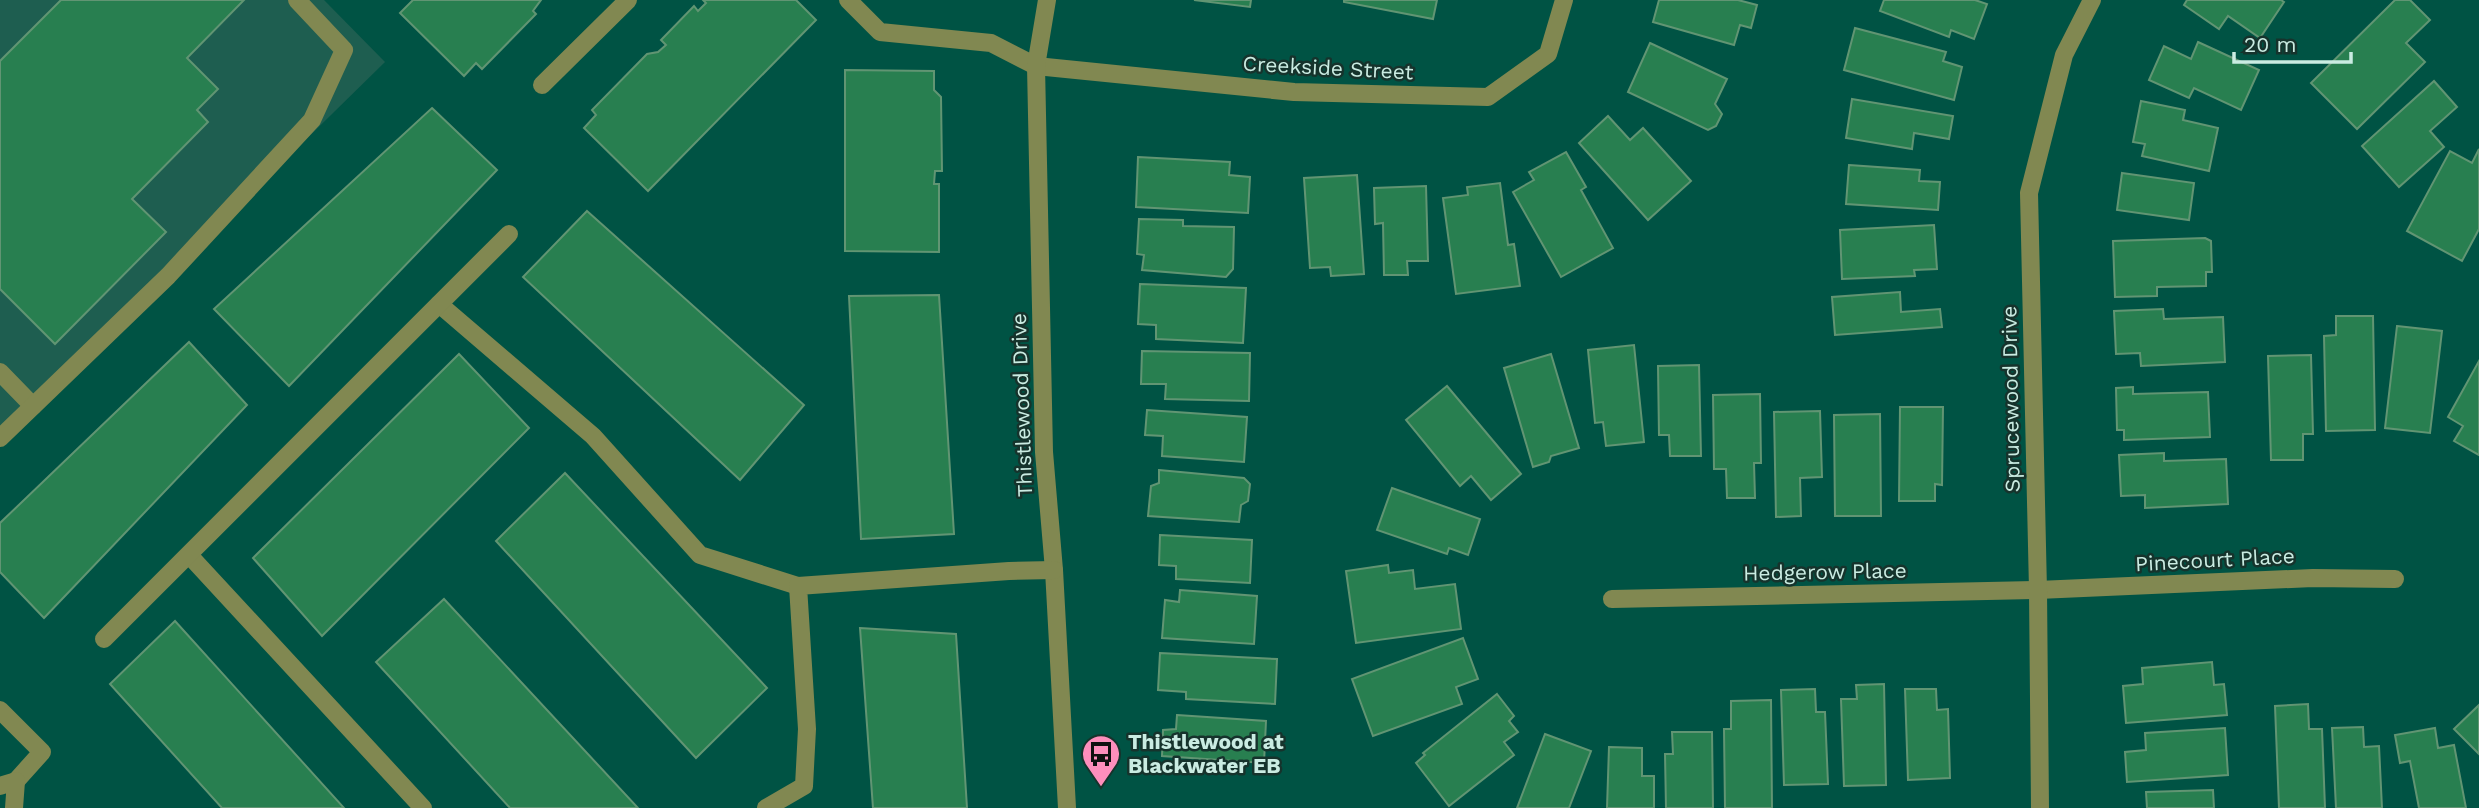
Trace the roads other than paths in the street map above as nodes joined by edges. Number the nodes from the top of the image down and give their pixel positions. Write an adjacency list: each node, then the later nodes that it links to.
1 (297, 0): 12 (street)
2 (628, 0): 8 (street)
3 (848, 0): 7 (street)
4 (1047, 0): 7 (street, Thistlewood Drive)
5 (1564, 0): 7 (street, Creekside Street)
6 (2092, 0): 18 (street, Sprucewood Drive)
7 (1036, 66): 15 (street, Thistlewood Drive)
8 (542, 85)
9 (509, 234): 10 (street)
10 (439, 304): 14 (street); 17 (street)
11 (0, 372): 12 (street)
12 (33, 406): 13 (street)
13 (0, 438)
14 (189, 555): 20 (street); 24 (street)
15 (1054, 570): 17 (street); 26 (street, Thistlewood Drive)
16 (2395, 579): 18 (street, Pinecourt Place)
17 (798, 586): 25 (street)
18 (2038, 590): 19 (street, Hedgerow Place); 27 (street, Sprucewood Drive)
19 (1612, 599)
20 (104, 639)
21 (0, 710): 22 (street)
22 (8, 783): 23 (street)
23 (13, 808)
24 (423, 808)
25 (766, 808)
26 (1068, 808)
27 (2040, 808)

